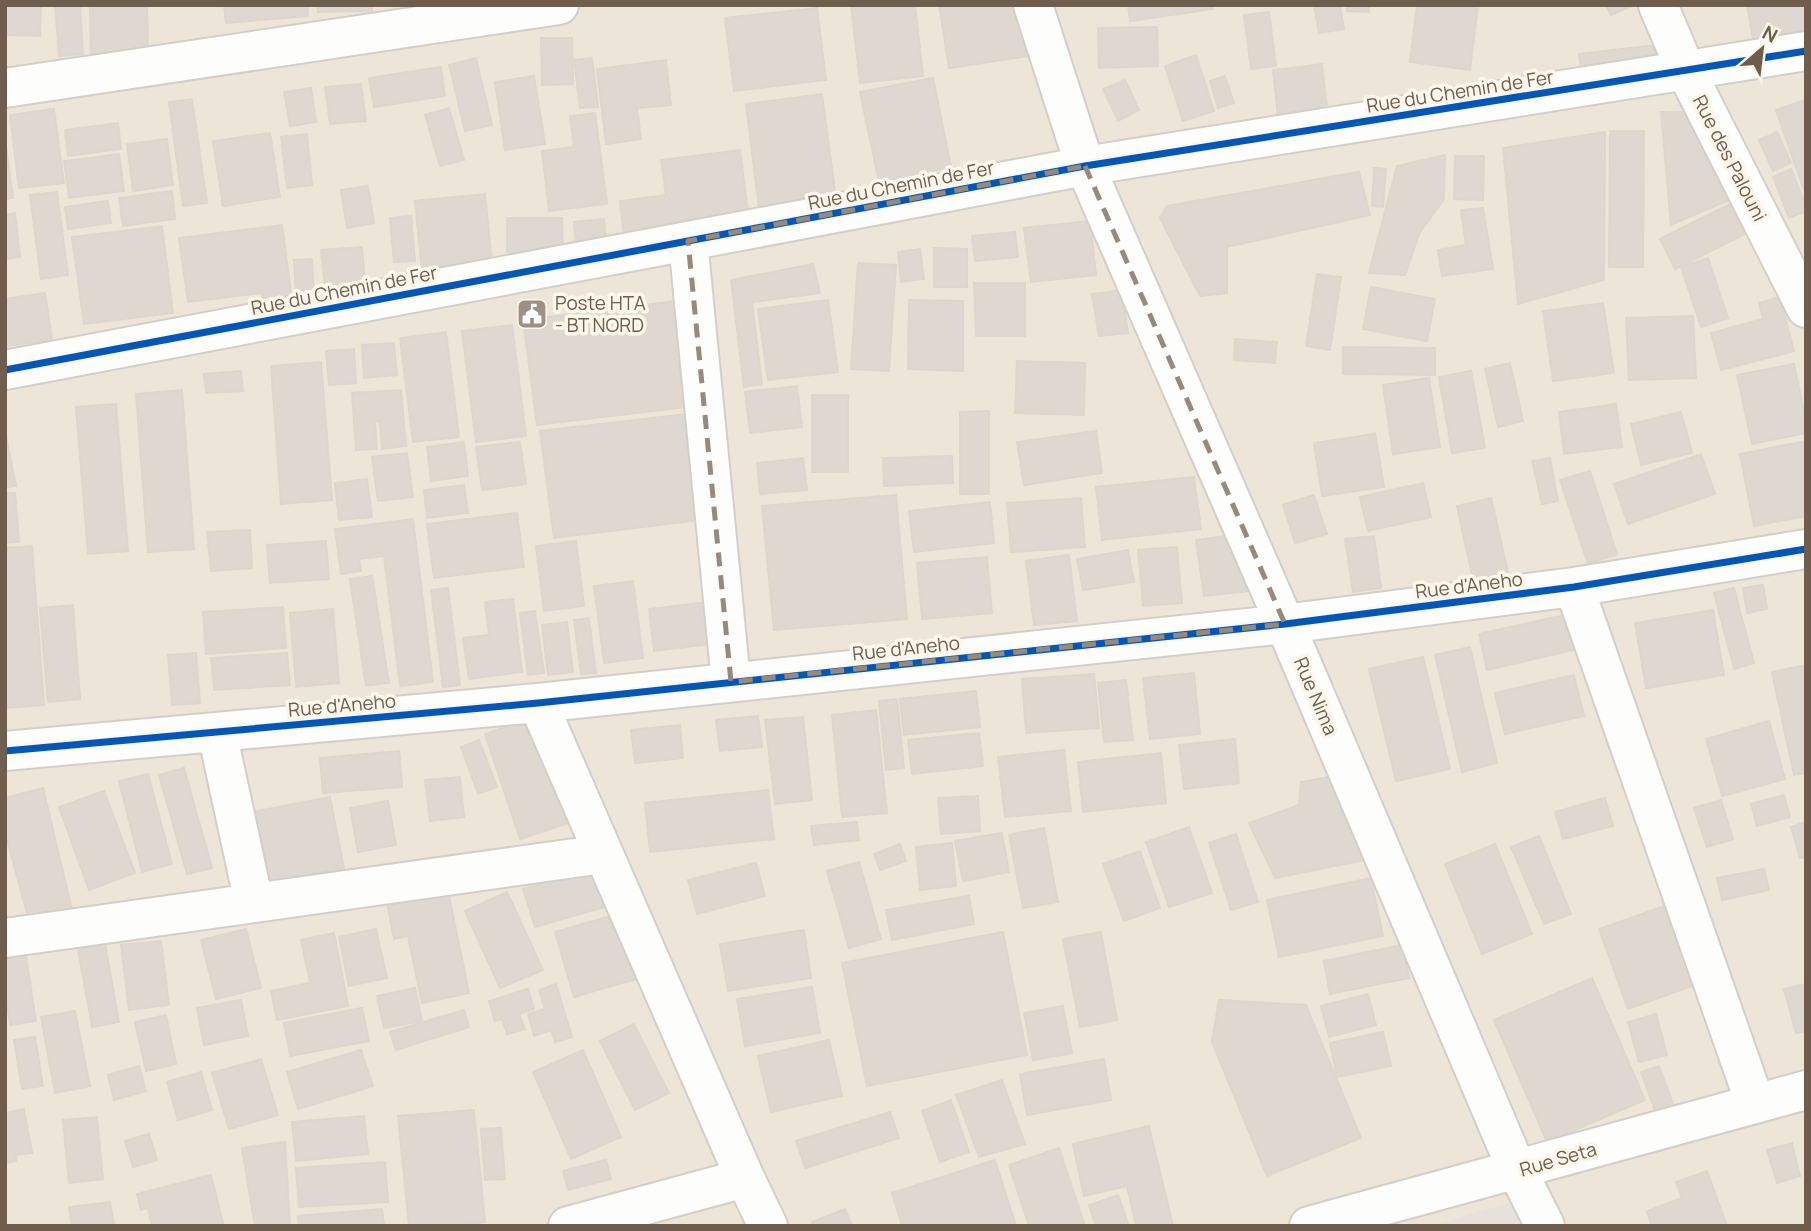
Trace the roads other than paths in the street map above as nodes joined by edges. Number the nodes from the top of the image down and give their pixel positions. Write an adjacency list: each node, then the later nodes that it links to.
1 (559, 5): 6 (street)
2 (1033, 5): 7 (street, Rue Nima)
3 (1658, 5): 5 (street, Rue des Palouni)
4 (1806, 51): 5 (street, Rue du Chemin de Fer)
5 (1686, 71): 7 (street, Rue du Chemin de Fer); 9 (street, Rue des Palouni)
6 (5, 88)
7 (1085, 166): 8 (street, Rue du Chemin de Fer); 13 (street, Rue Nima)
8 (688, 241): 10 (street, Rue du Chemin de Fer); 14 (street)
9 (1806, 309)
10 (5, 370)
11 (1806, 549): 12 (street, Rue d'Aneho)
12 (1574, 587): 13 (street, Rue d'Aneho); 22 (street)
13 (1285, 624): 14 (street, Rue d'Aneho); 23 (street, Rue Nima)
14 (731, 682): 15 (street, Rue d'Aneho)
15 (538, 703): 16 (street, Rue d'Aneho); 18 (street)
16 (217, 732): 17 (street, Rue d'Aneho); 19 (street)
17 (5, 751)
18 (603, 854): 19 (street); 24 (street)
19 (254, 903): 20 (street)
20 (5, 938)
21 (1806, 1090): 22 (street, Rue Seta)
22 (1755, 1103): 23 (street, Rue Seta)
23 (1517, 1170): 27 (street, Rue Seta); 28 (street, Rue Nima)
24 (745, 1178): 25 (street); 26 (street)
25 (591, 1223)
26 (768, 1226)
27 (1309, 1226)
28 (1545, 1226)

